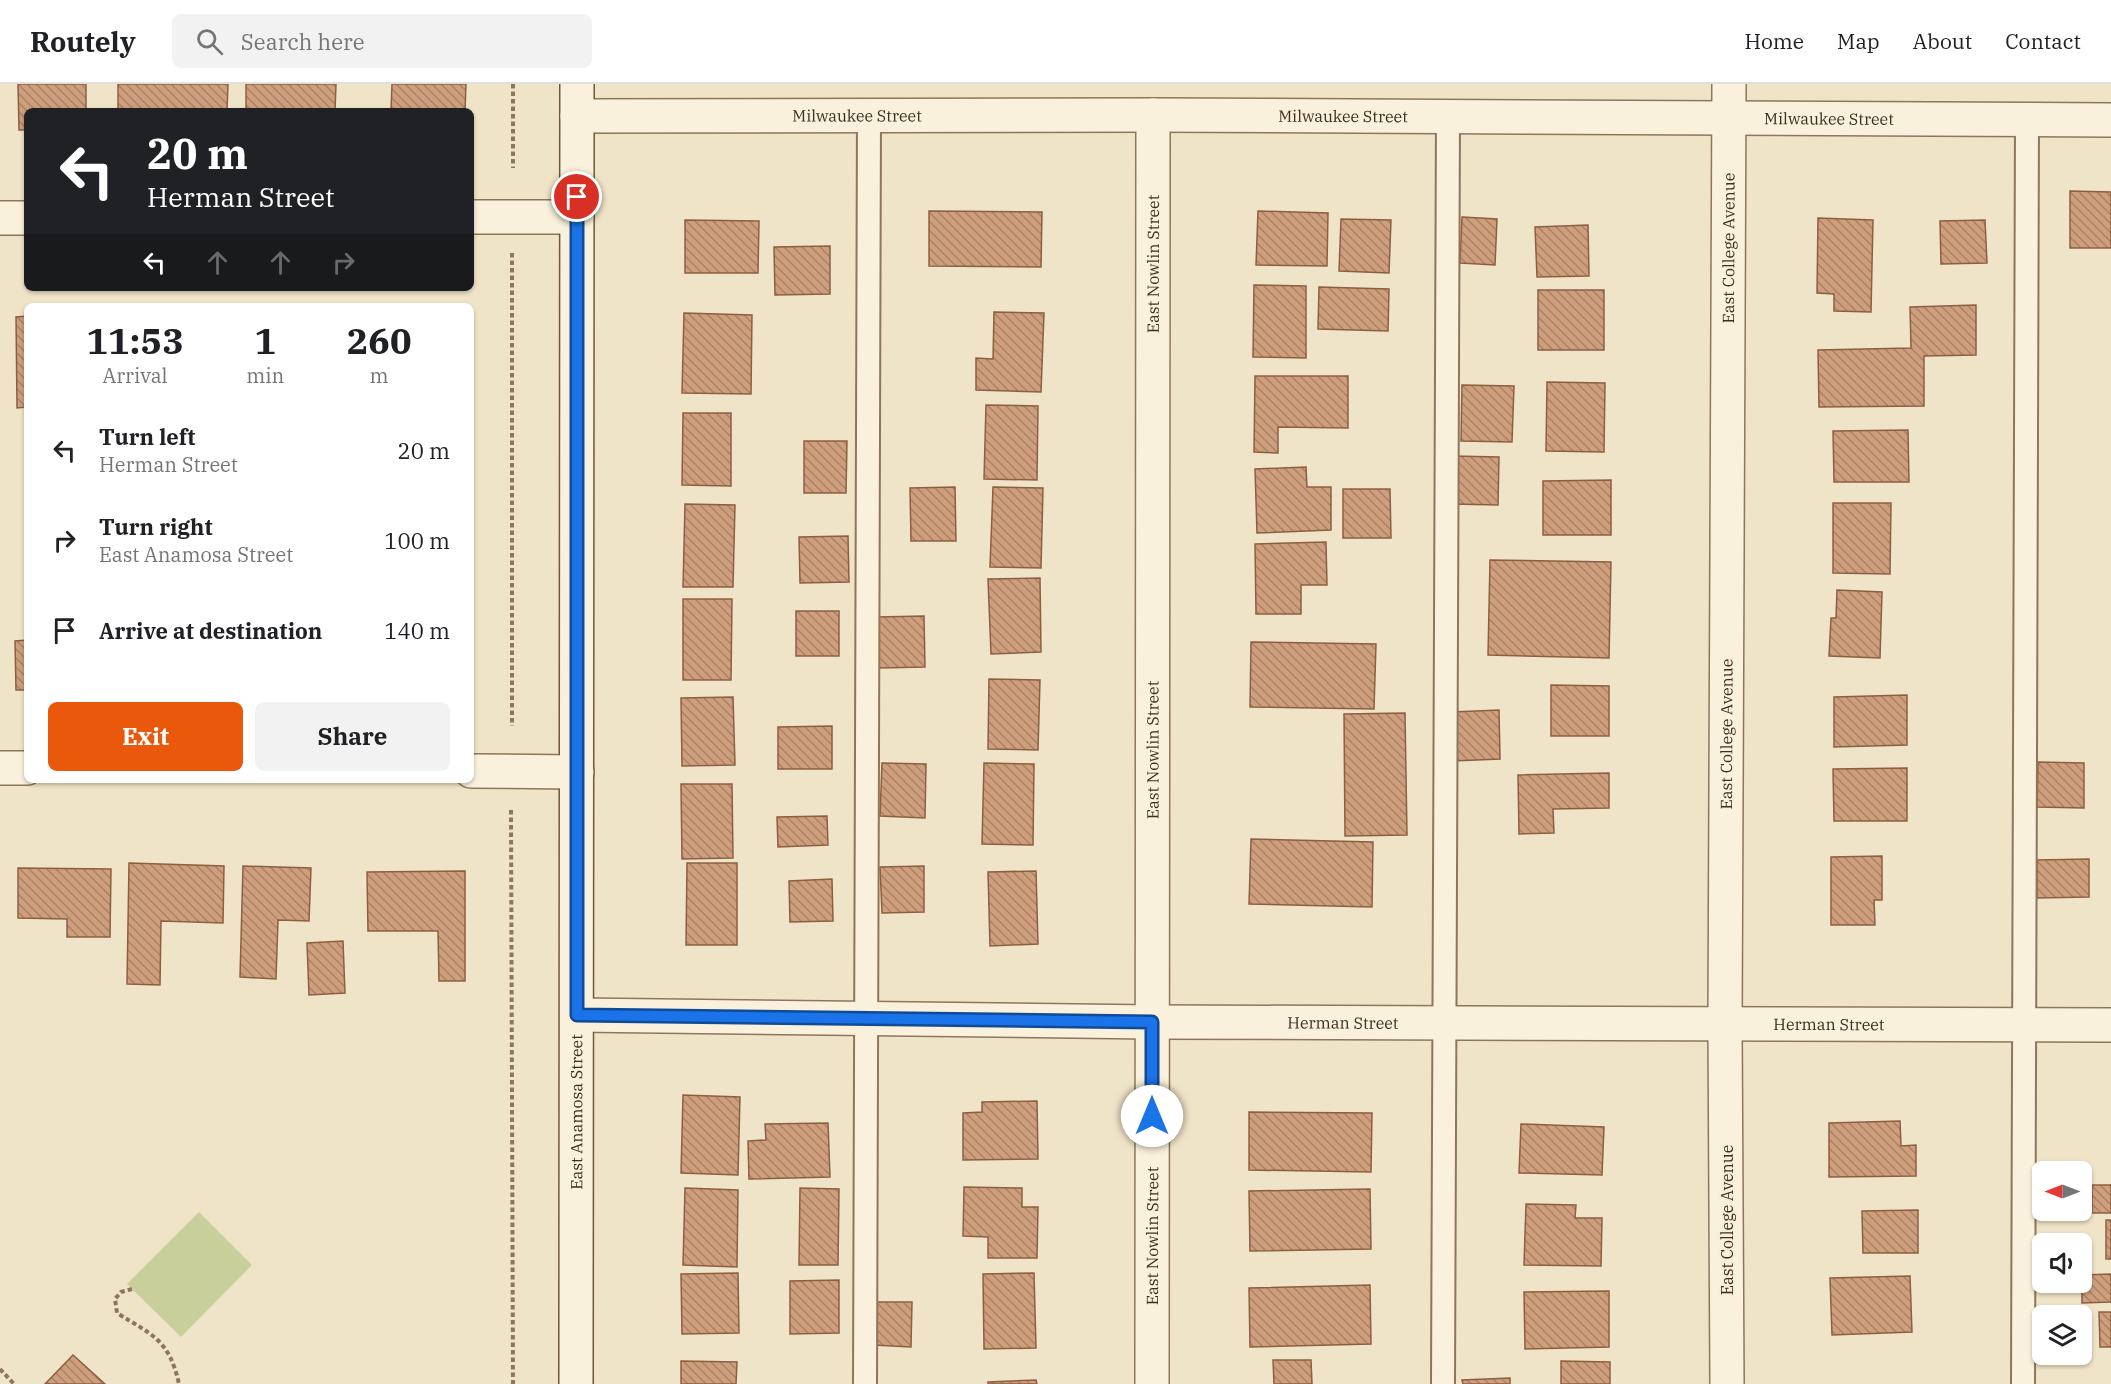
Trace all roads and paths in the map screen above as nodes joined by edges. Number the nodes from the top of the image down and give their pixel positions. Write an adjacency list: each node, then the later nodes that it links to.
1 (513, 84): 11 (path)
2 (577, 84): 5 (street, East Anamosa Street)
3 (1729, 84): 8 (street, East College Avenue)
4 (1153, 115): 6 (street, Milwaukee Street); 7 (street, Milwaukee Street); 25 (street, East Nowlin Street)
5 (577, 116): 6 (street, Milwaukee Street); 15 (street, East Anamosa Street)
6 (869, 116): 24 (lane)
7 (1448, 117): 8 (street, Milwaukee Street); 26 (lane)
8 (1729, 120): 9 (street, Milwaukee Street); 27 (street, East College Avenue)
9 (2026, 120): 10 (street, Milwaukee Street); 28 (lane)
10 (2111, 120)
11 (513, 168)
12 (474, 217): 15 (street)
13 (0, 218): 14 (street)
14 (24, 218)
15 (577, 218): 21 (street, East Anamosa Street)
16 (512, 249): 17 (path)
17 (512, 726)
18 (0, 768): 19 (street)
19 (24, 768)
20 (474, 771): 21 (street)
21 (577, 772): 23 (street, East Anamosa Street)
22 (512, 810): 34 (path)
23 (577, 1015): 24 (street, Herman Street); 35 (street, East Anamosa Street)
24 (865, 1018): 25 (street, Herman Street); 36 (lane)
25 (1152, 1022): 26 (street, Herman Street); 37 (street, East Nowlin Street)
26 (1443, 1023): 27 (street, Herman Street); 38 (lane)
27 (1725, 1025): 28 (street, Herman Street); 39 (street, East College Avenue)
28 (2025, 1025): 29 (street, Herman Street); 40 (lane)
29 (2111, 1025)
30 (132, 1289): 33 (path)
31 (0, 1369): 32 (path)
32 (14, 1384)
33 (179, 1384)
34 (513, 1384)
35 (576, 1384)
36 (865, 1384)
37 (1152, 1384)
38 (1443, 1384)
39 (1727, 1384)
40 (2023, 1384)

